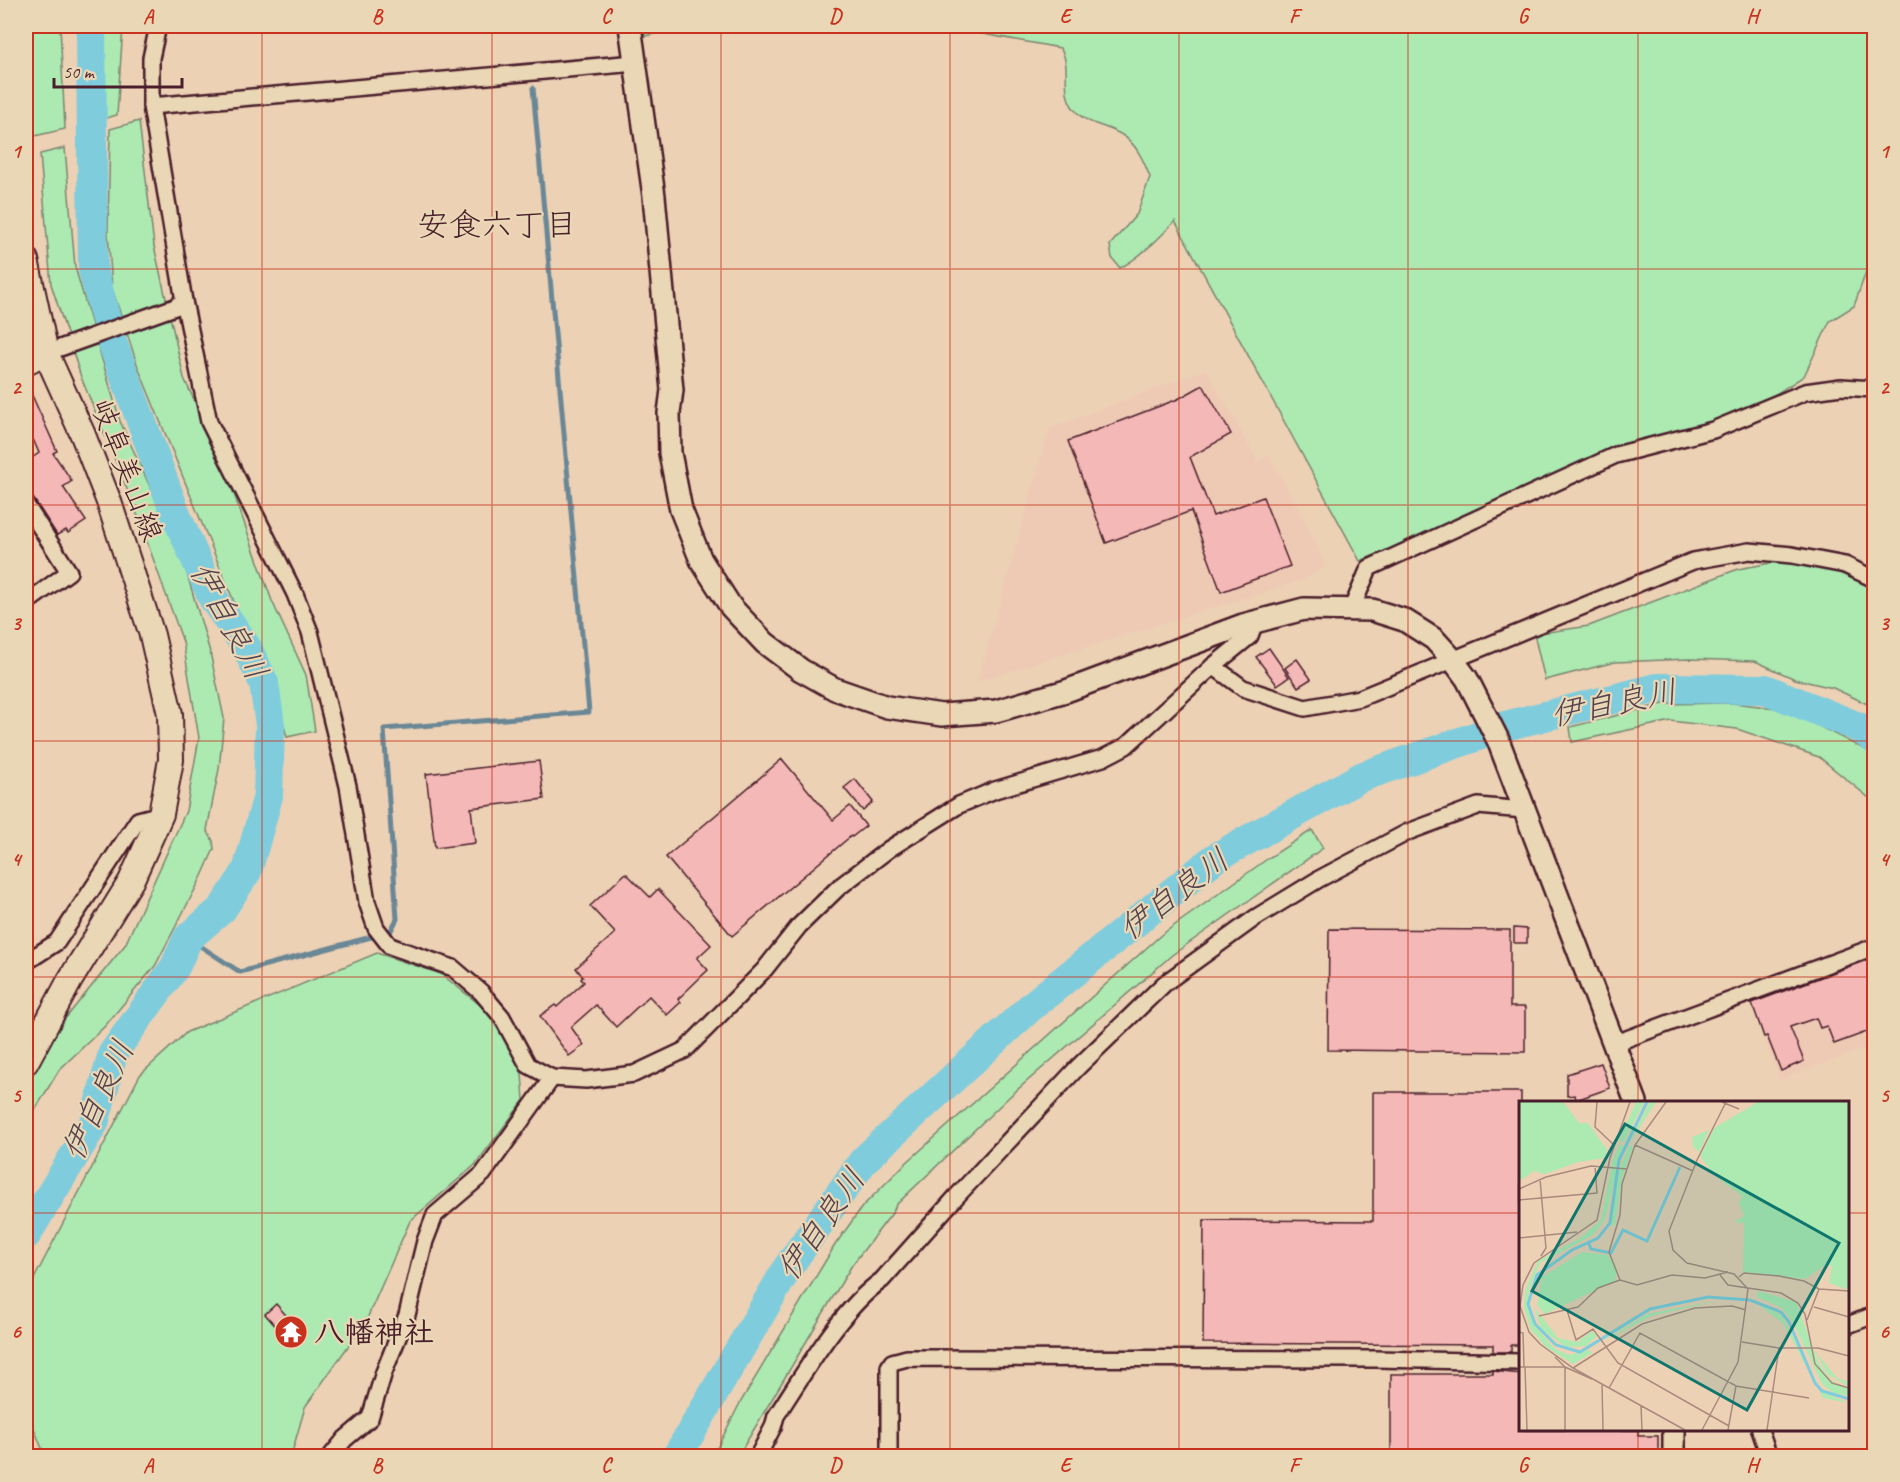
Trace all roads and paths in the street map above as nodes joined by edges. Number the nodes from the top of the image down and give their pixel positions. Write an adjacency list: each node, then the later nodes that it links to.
1 (158, 26): 4 (street)
2 (630, 26): 3 (street)
3 (635, 60): 4 (street); 13 (street)
4 (151, 106): 6 (street)
5 (26, 260): 7 (main road, 岐阜美山線)
6 (180, 304): 7 (street); 22 (street)
7 (36, 358): 17 (main road, 岐阜美山線)
8 (1875, 389): 12 (street)
9 (26, 505): 11 (street)
10 (1875, 579): 14 (street)
11 (26, 603)
12 (1352, 608): 13 (street); 14 (street)
13 (1255, 622): 15 (street)
14 (1453, 660): 15 (street); 16 (street)
15 (1213, 666): 22 (street)
16 (1522, 802): 20 (street); 30 (street)
17 (161, 814): 19 (street); 21 (main road, 岐阜美山線)
18 (1875, 947): 20 (street)
19 (26, 963)
20 (1613, 1044): 23 (street)
21 (26, 1062)
22 (552, 1078): 29 (street)
23 (1636, 1101)
24 (1875, 1315): 25 (street)
25 (1849, 1325)
26 (1519, 1362): 31 (street)
27 (1674, 1431): 32 (street)
28 (1760, 1431): 33 (street)
29 (331, 1456)
30 (758, 1456)
31 (889, 1456)
32 (1674, 1456)
33 (1769, 1456)

